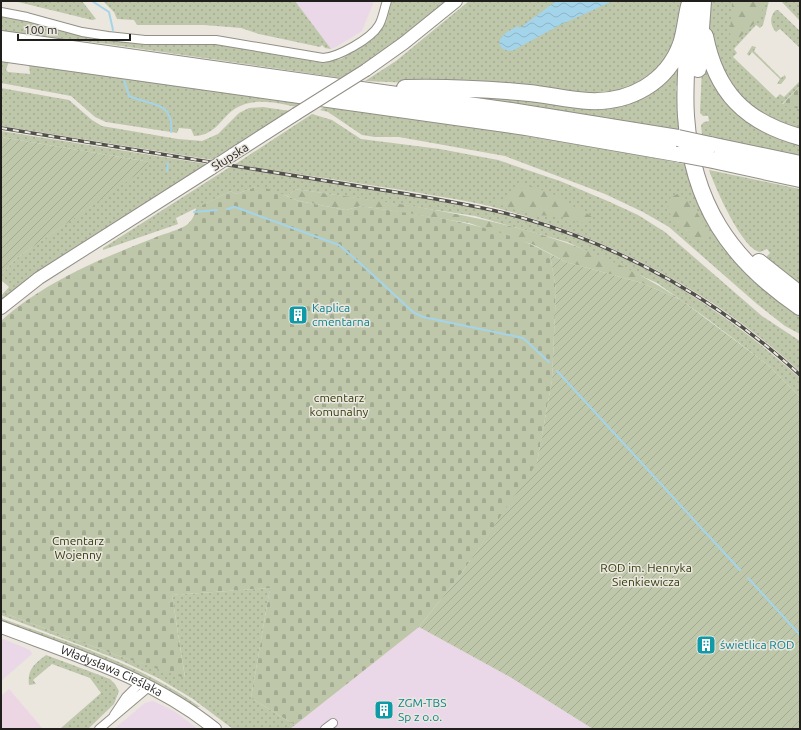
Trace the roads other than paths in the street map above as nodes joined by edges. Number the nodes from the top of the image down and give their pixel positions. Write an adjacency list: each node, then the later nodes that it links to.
1 (387, 1): 4 (street)
2 (456, 1): 13 (main road, Słupska, bridge)
3 (696, 6): 7 (highway); 8 (highway); 11 (highway); 12 (highway)
4 (1, 12)
5 (1, 39): 7 (highway)
6 (1, 53): 10 (highway, bridge)
7 (357, 89): 9 (highway, bridge)
8 (800, 137)
9 (800, 164)
10 (800, 179)
11 (800, 294)
12 (800, 307)
13 (1, 308)
14 (1, 627): 15 (main road, Władysława Cieślaka)
15 (121, 673): 16 (main road, Władysława Cieślaka); 17 (street)
16 (146, 684): 17 (street); 18 (street); 21 (main road, Władysława Cieślaka)
17 (128, 695): 18 (street)
18 (114, 716): 20 (street)
19 (333, 723): 22 (street)
20 (99, 729)
21 (215, 729)
22 (325, 729)

